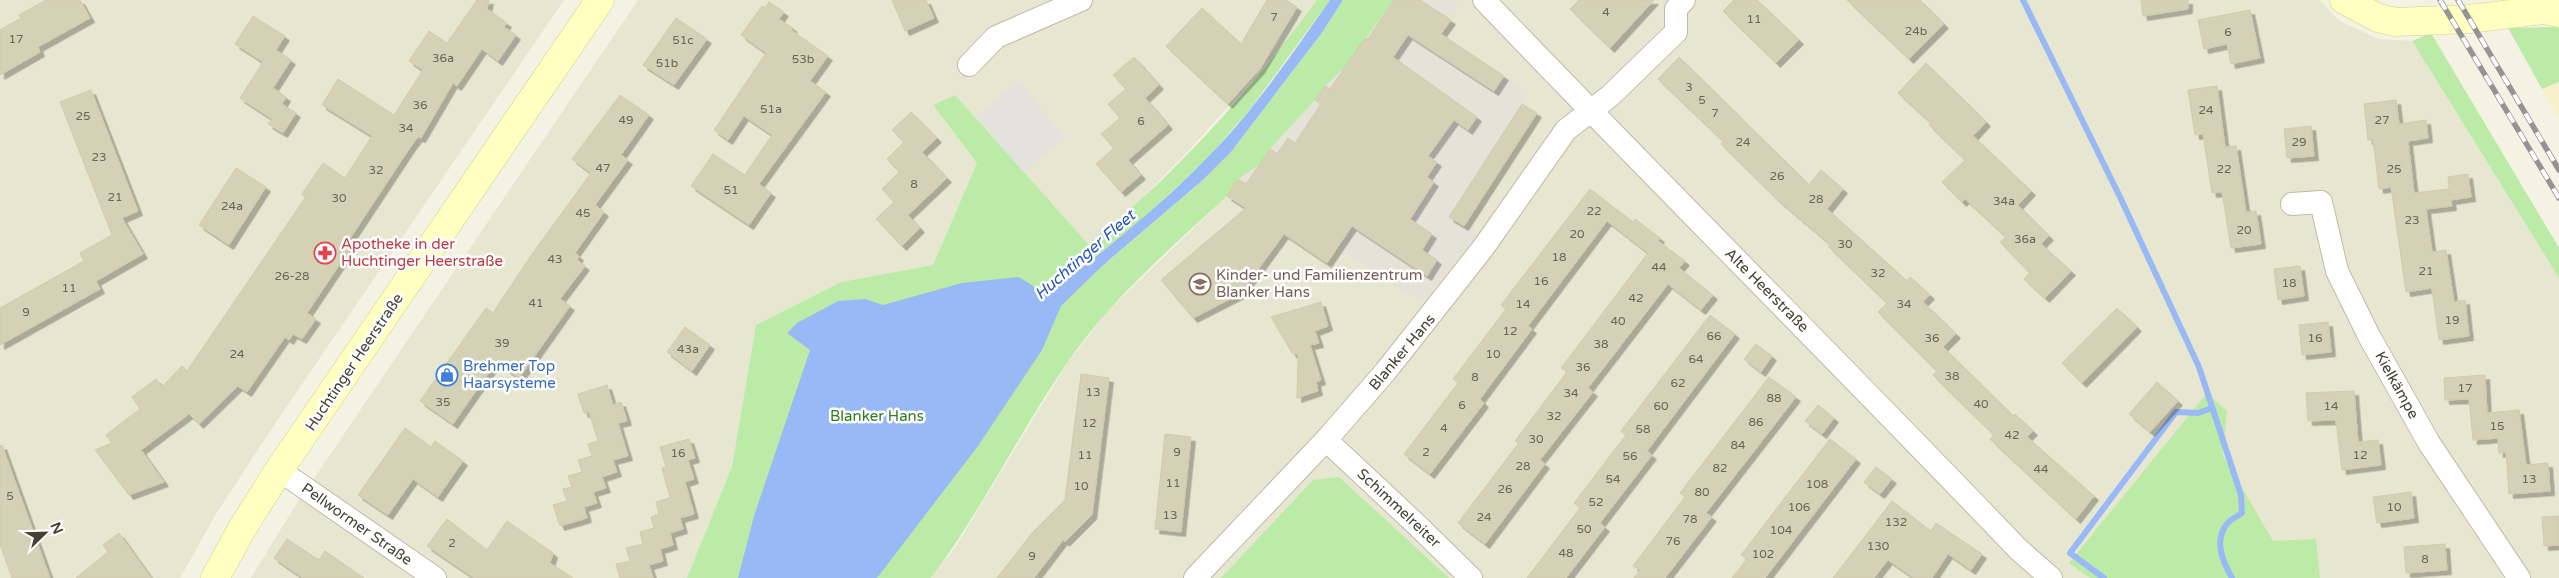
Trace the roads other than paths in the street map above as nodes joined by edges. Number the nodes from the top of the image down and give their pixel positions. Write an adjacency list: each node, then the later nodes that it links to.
1 (600, 0): 11 (main road, Huchtinger Heerstraße)
2 (1081, 0): 7 (street)
3 (1484, 0): 8 (street, Alte Heerstraße)
4 (1684, 0): 8 (street, Blanker Hans)
5 (2344, 0): 6 (main road)
6 (2559, 14)
7 (969, 65)
8 (1590, 111): 10 (street, Blanker Hans); 16 (street, Alte Heerstraße)
9 (2292, 204): 17 (street, Kielkämpe)
10 (1326, 440): 14 (street, Blanker Hans); 15 (street, Schimmelreiter)
11 (280, 470): 12 (main road, Huchtinger Heerstraße); 13 (street, Pellwormer Straße)
12 (215, 578)
13 (435, 578)
14 (1196, 578)
15 (1471, 578)
16 (2051, 578)
17 (2519, 578)

